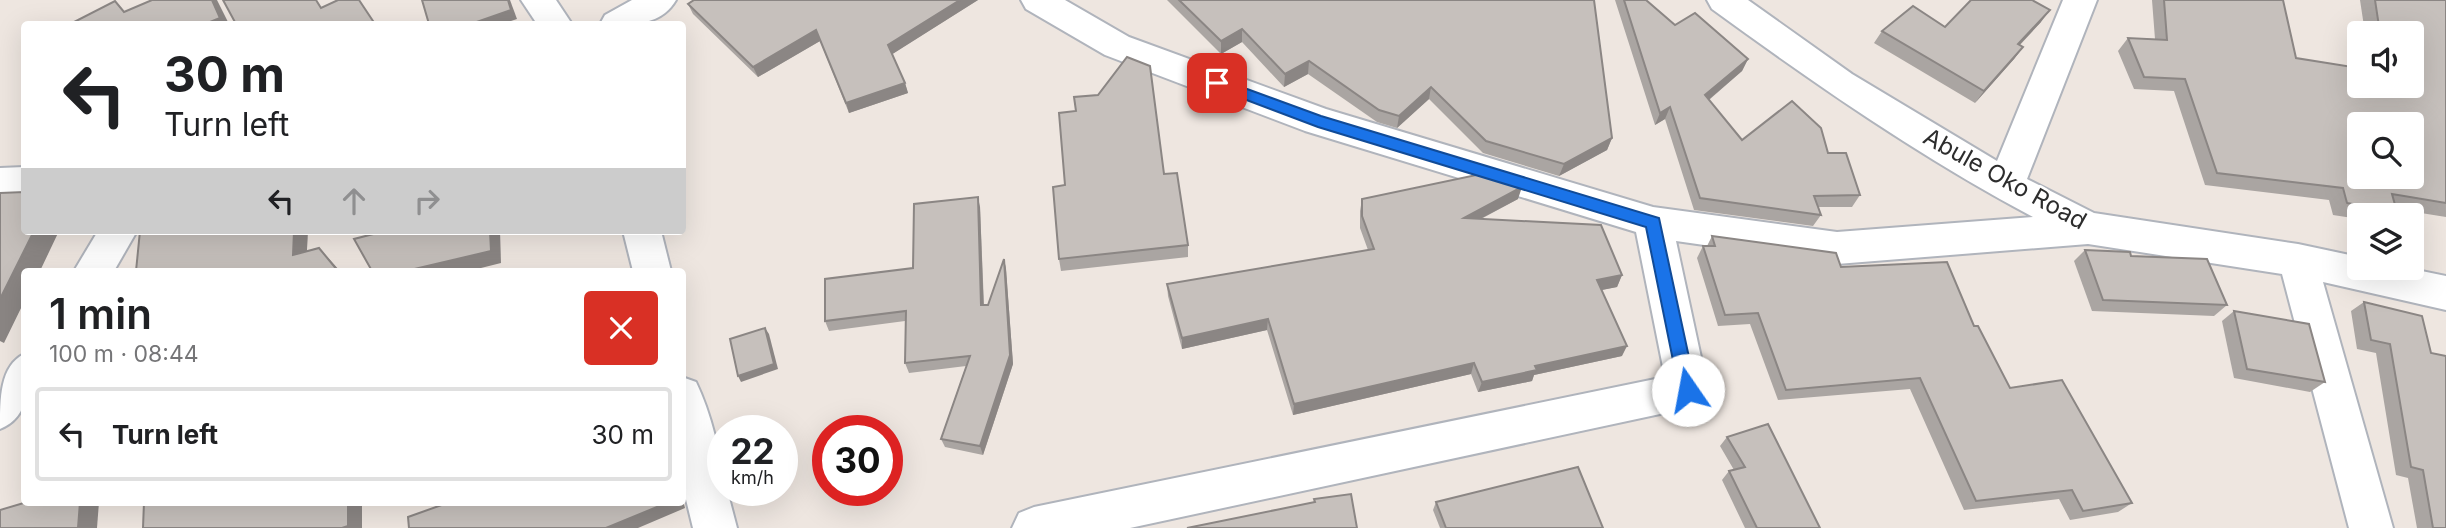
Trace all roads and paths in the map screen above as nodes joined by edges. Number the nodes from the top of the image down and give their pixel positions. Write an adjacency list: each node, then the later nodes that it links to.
1 (538, 0): 6 (street)
2 (659, 0): 7 (street)
3 (1038, 0): 11 (street)
4 (1724, 0): 10 (street, Abule Oko Road)
5 (2080, 0): 10 (street)
6 (553, 21)
7 (622, 21)
8 (21, 182): 9 (street)
9 (0, 183)
10 (2006, 184): 12 (street, Abule Oko Road)
11 (1653, 222): 12 (street); 23 (street)
12 (2088, 228): 15 (street, Abule Oko Road)
13 (116, 235): 16 (street)
14 (643, 235): 17 (street)
15 (2298, 260): 18 (street, Abule Oko Road); 24 (street)
16 (95, 268)
17 (651, 268)
18 (2446, 293)
19 (21, 377): 20 (street)
20 (0, 410)
21 (686, 412): 22 (street)
22 (715, 528)
23 (1034, 528)
24 (2371, 528)

